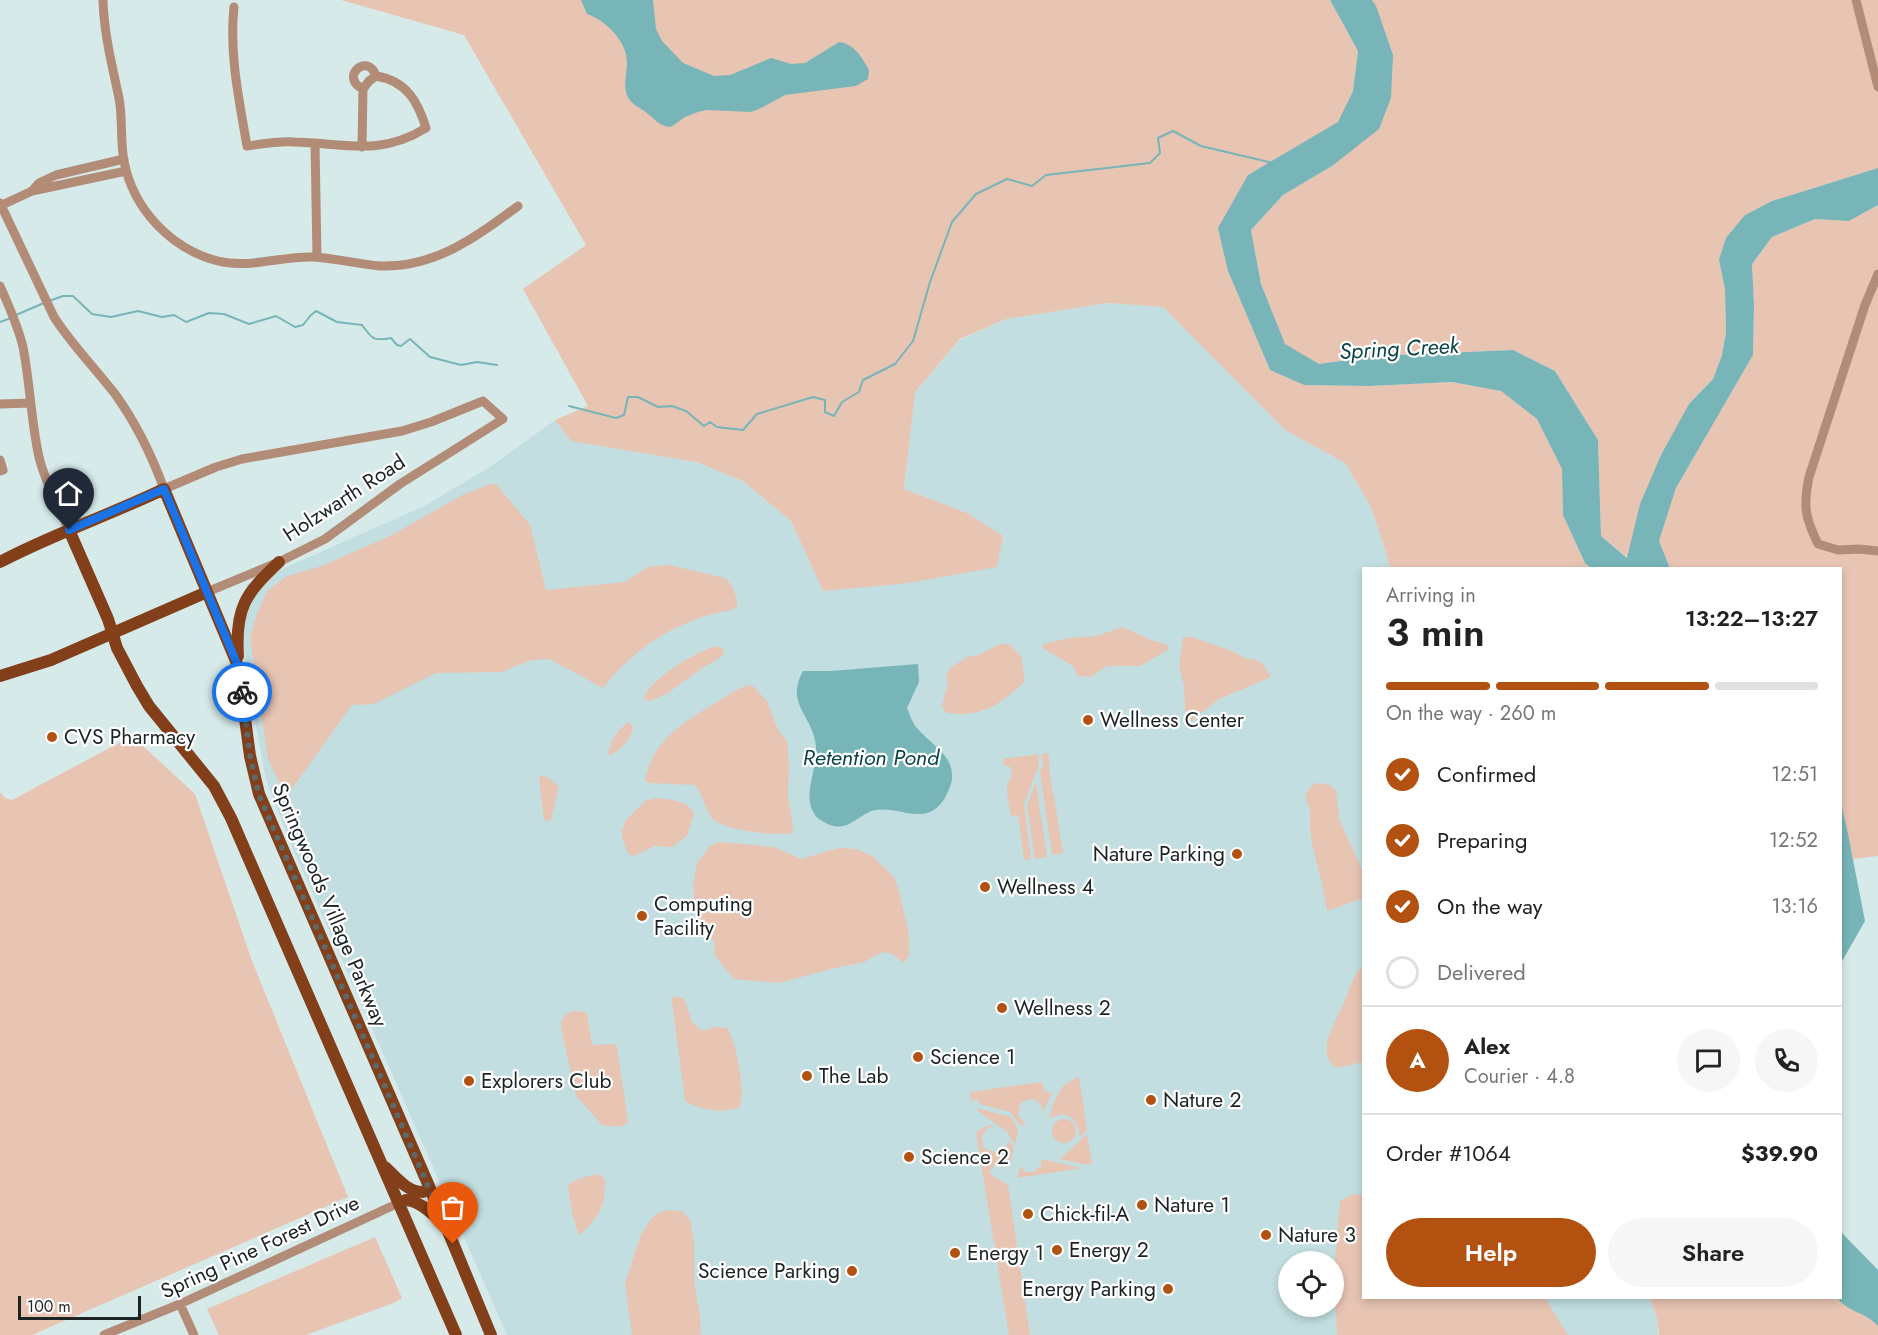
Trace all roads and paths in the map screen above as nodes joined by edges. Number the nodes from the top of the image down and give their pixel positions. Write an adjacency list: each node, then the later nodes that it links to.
1 (103, 0): 7 (street)
2 (1856, 0): 4 (street)
3 (234, 7): 5 (street)
4 (1878, 87)
5 (315, 143): 6 (street); 12 (street)
6 (362, 147): 6 (street)
7 (124, 159): 8 (street); 9 (street)
8 (126, 171): 9 (street); 12 (street)
9 (32, 190): 10 (street)
10 (0, 205): 19 (street, Springwoods Village Parkway)
11 (518, 206): 12 (street)
12 (317, 257)
13 (1878, 274): 21 (street)
14 (1, 289): 15 (street)
15 (30, 403): 16 (street); 20 (street)
16 (0, 404)
17 (0, 460): 18 (street)
18 (1, 471)
19 (164, 489): 20 (main road, Holzwarth Road); 23 (street, Holzwarth Road); 24 (main road, Springwoods Village Parkway)
20 (69, 530): 22 (main road, Holzwarth Road); 25 (main road)
21 (1878, 551)
22 (0, 562)
23 (279, 562): 24 (street, Holzwarth Road); 26 (main road)
24 (207, 591): 25 (main road, Holzwarth Road); 26 (main road, Springwoods Village Parkway)
25 (112, 633): 27 (main road, Holzwarth Road); 28 (main road)
26 (238, 666): 29 (main road, Springwoods Village Parkway)
27 (0, 676)
28 (382, 1165): 29 (main road); 30 (main road)
29 (427, 1191): 30 (street, Spring Pine Forest Drive); 31 (main road, Springwoods Village Parkway)
30 (403, 1202): 31 (main road); 32 (street, Spring Pine Forest Drive); 35 (main road)
31 (446, 1226): 36 (main road, Springwoods Village Parkway)
32 (180, 1304): 33 (street, Spring Pine Forest Drive); 34 (street)
33 (104, 1335)
34 (194, 1335)
35 (456, 1335)
36 (491, 1335)

